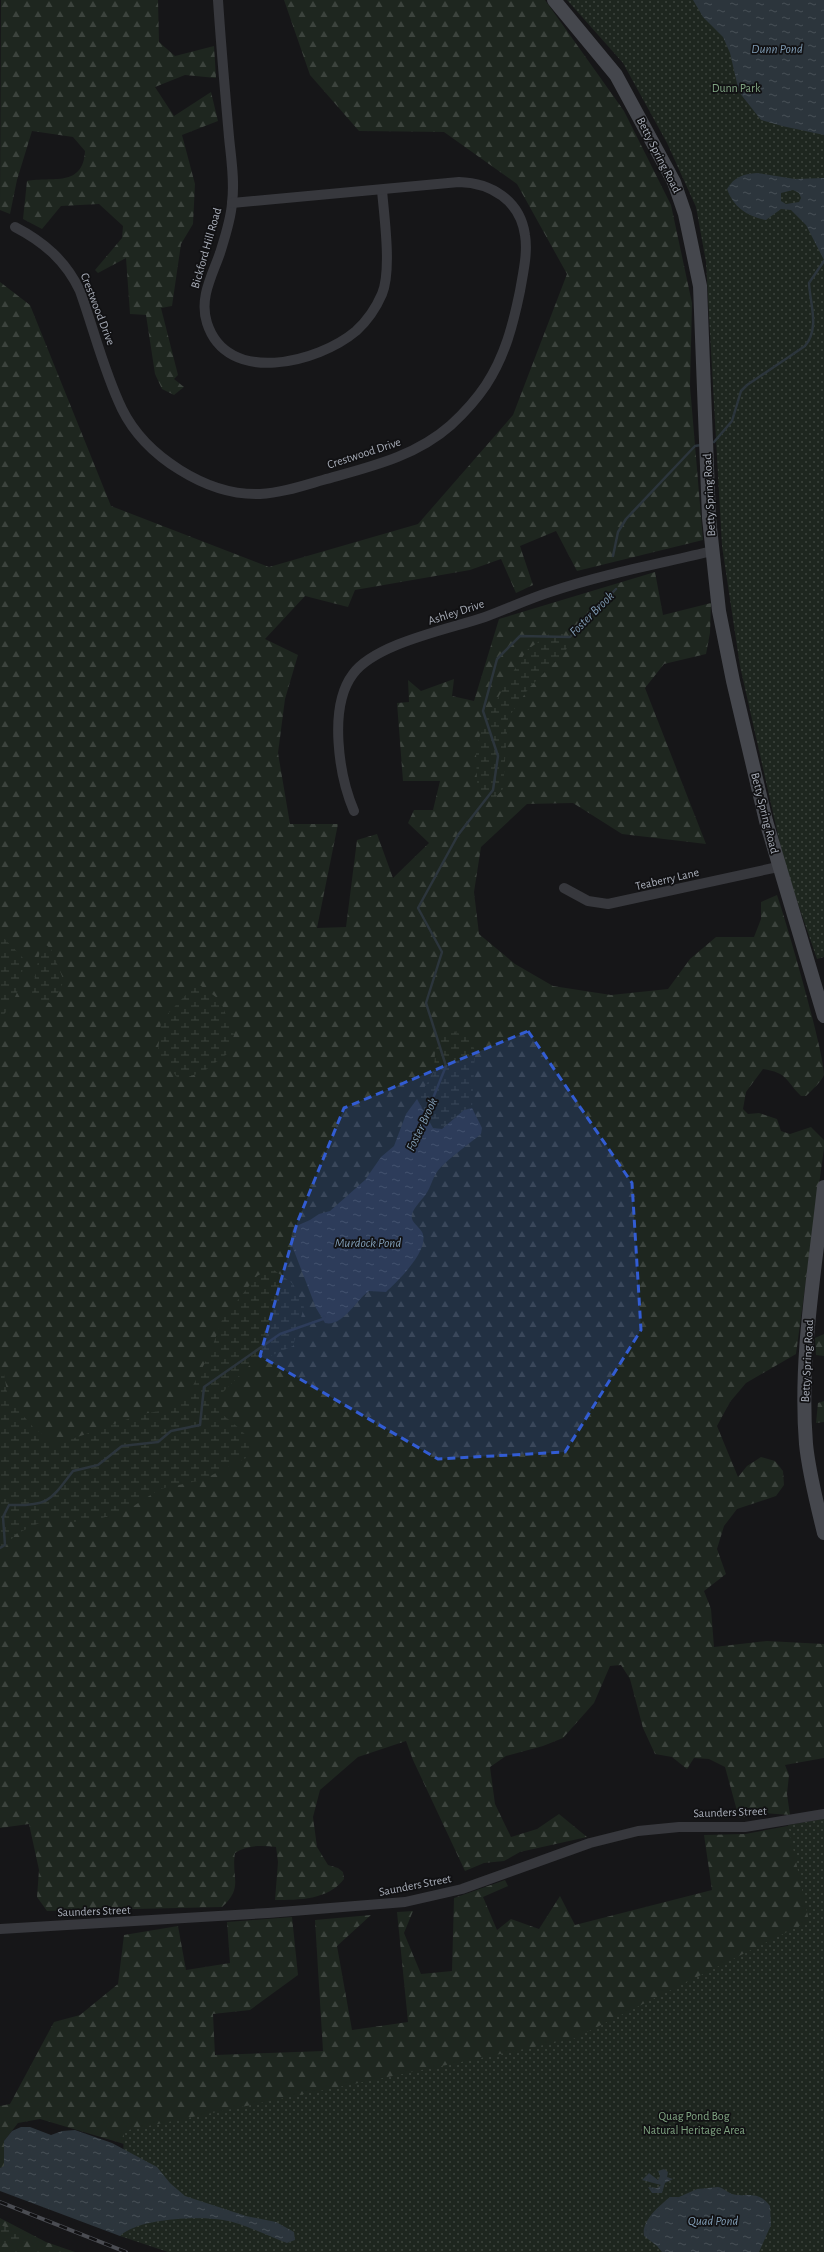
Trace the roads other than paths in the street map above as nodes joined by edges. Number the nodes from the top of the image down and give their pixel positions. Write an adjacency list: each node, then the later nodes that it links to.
1 (218, 0): 4 (street, Bickford Hill Road)
2 (554, 0): 6 (street, Betty Spring Road)
3 (382, 190): 4 (street, Crestwood Drive); 4 (street, Bickford Hill Road); 5 (street, Crestwood Drive)
4 (232, 203)
5 (15, 227)
6 (712, 551): 7 (street, Ashley Drive); 8 (street, Betty Spring Road)
7 (354, 812)
8 (778, 867): 9 (street, Teaberry Lane); 10 (street, Betty Spring Road)
9 (564, 888)
10 (824, 1016)
11 (824, 1187): 12 (street, Betty Spring Road)
12 (824, 1533)
13 (824, 1814): 14 (street, Saunders Street)
14 (0, 1930)

